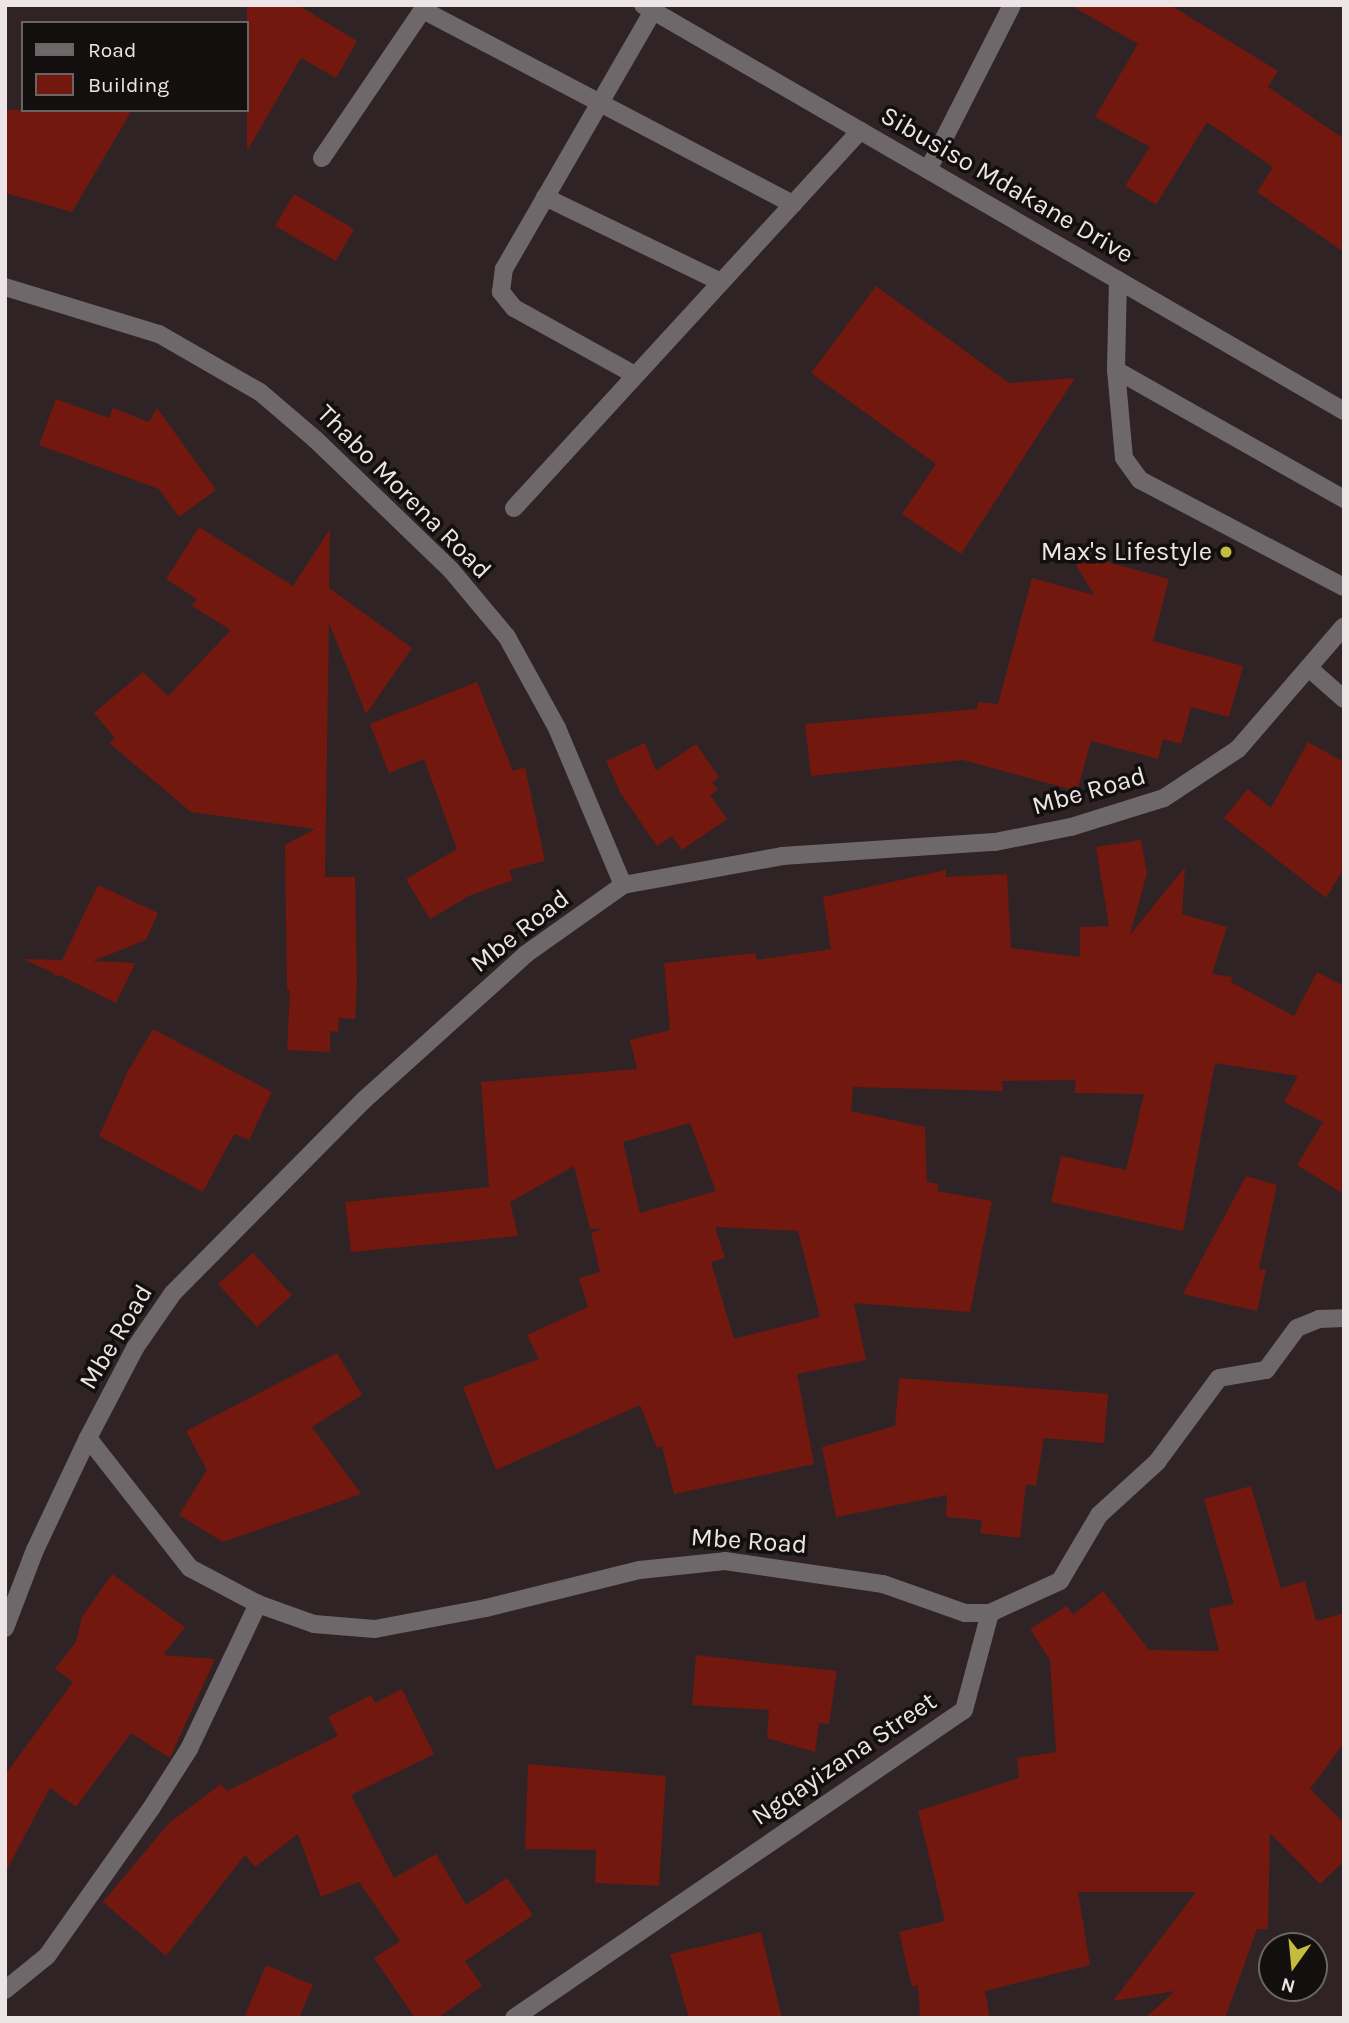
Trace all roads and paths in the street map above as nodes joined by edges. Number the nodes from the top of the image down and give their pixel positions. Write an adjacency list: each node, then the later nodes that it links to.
1 (1012, 5): 7 (street)
2 (424, 7): 4 (street); 6 (street)
3 (648, 8): 4 (street); 5 (street, Sibusiso Mdakane Drive)
4 (599, 103): 8 (street); 9 (street)
5 (860, 131): 7 (street, Sibusiso Mdakane Drive); 9 (street)
6 (322, 158)
7 (928, 170): 10 (street, Sibusiso Mdakane Drive)
8 (545, 197): 11 (street); 14 (street)
9 (793, 204): 11 (street)
10 (1118, 280): 13 (street); 15 (street, Sibusiso Mdakane Drive)
11 (721, 282): 14 (street)
12 (5, 288): 22 (street, Thabo Morena Road)
13 (1116, 370): 16 (street); 18 (street)
14 (635, 375): 17 (street)
15 (1344, 411)
16 (1344, 499)
17 (514, 508)
18 (1344, 587)
19 (1344, 626): 20 (street, Mbe Road)
20 (1310, 669): 21 (street); 22 (street, Mbe Road)
21 (1344, 699)
22 (623, 885): 24 (street, Mbe Road)
23 (1344, 1318): 26 (street)
24 (88, 1438): 25 (street, Mbe Road); 27 (street)
25 (258, 1604): 26 (street, Mbe Road); 28 (street)
26 (990, 1613): 29 (street, Ngqayizana Street)
27 (5, 1628)
28 (5, 1990)
29 (514, 2018)

